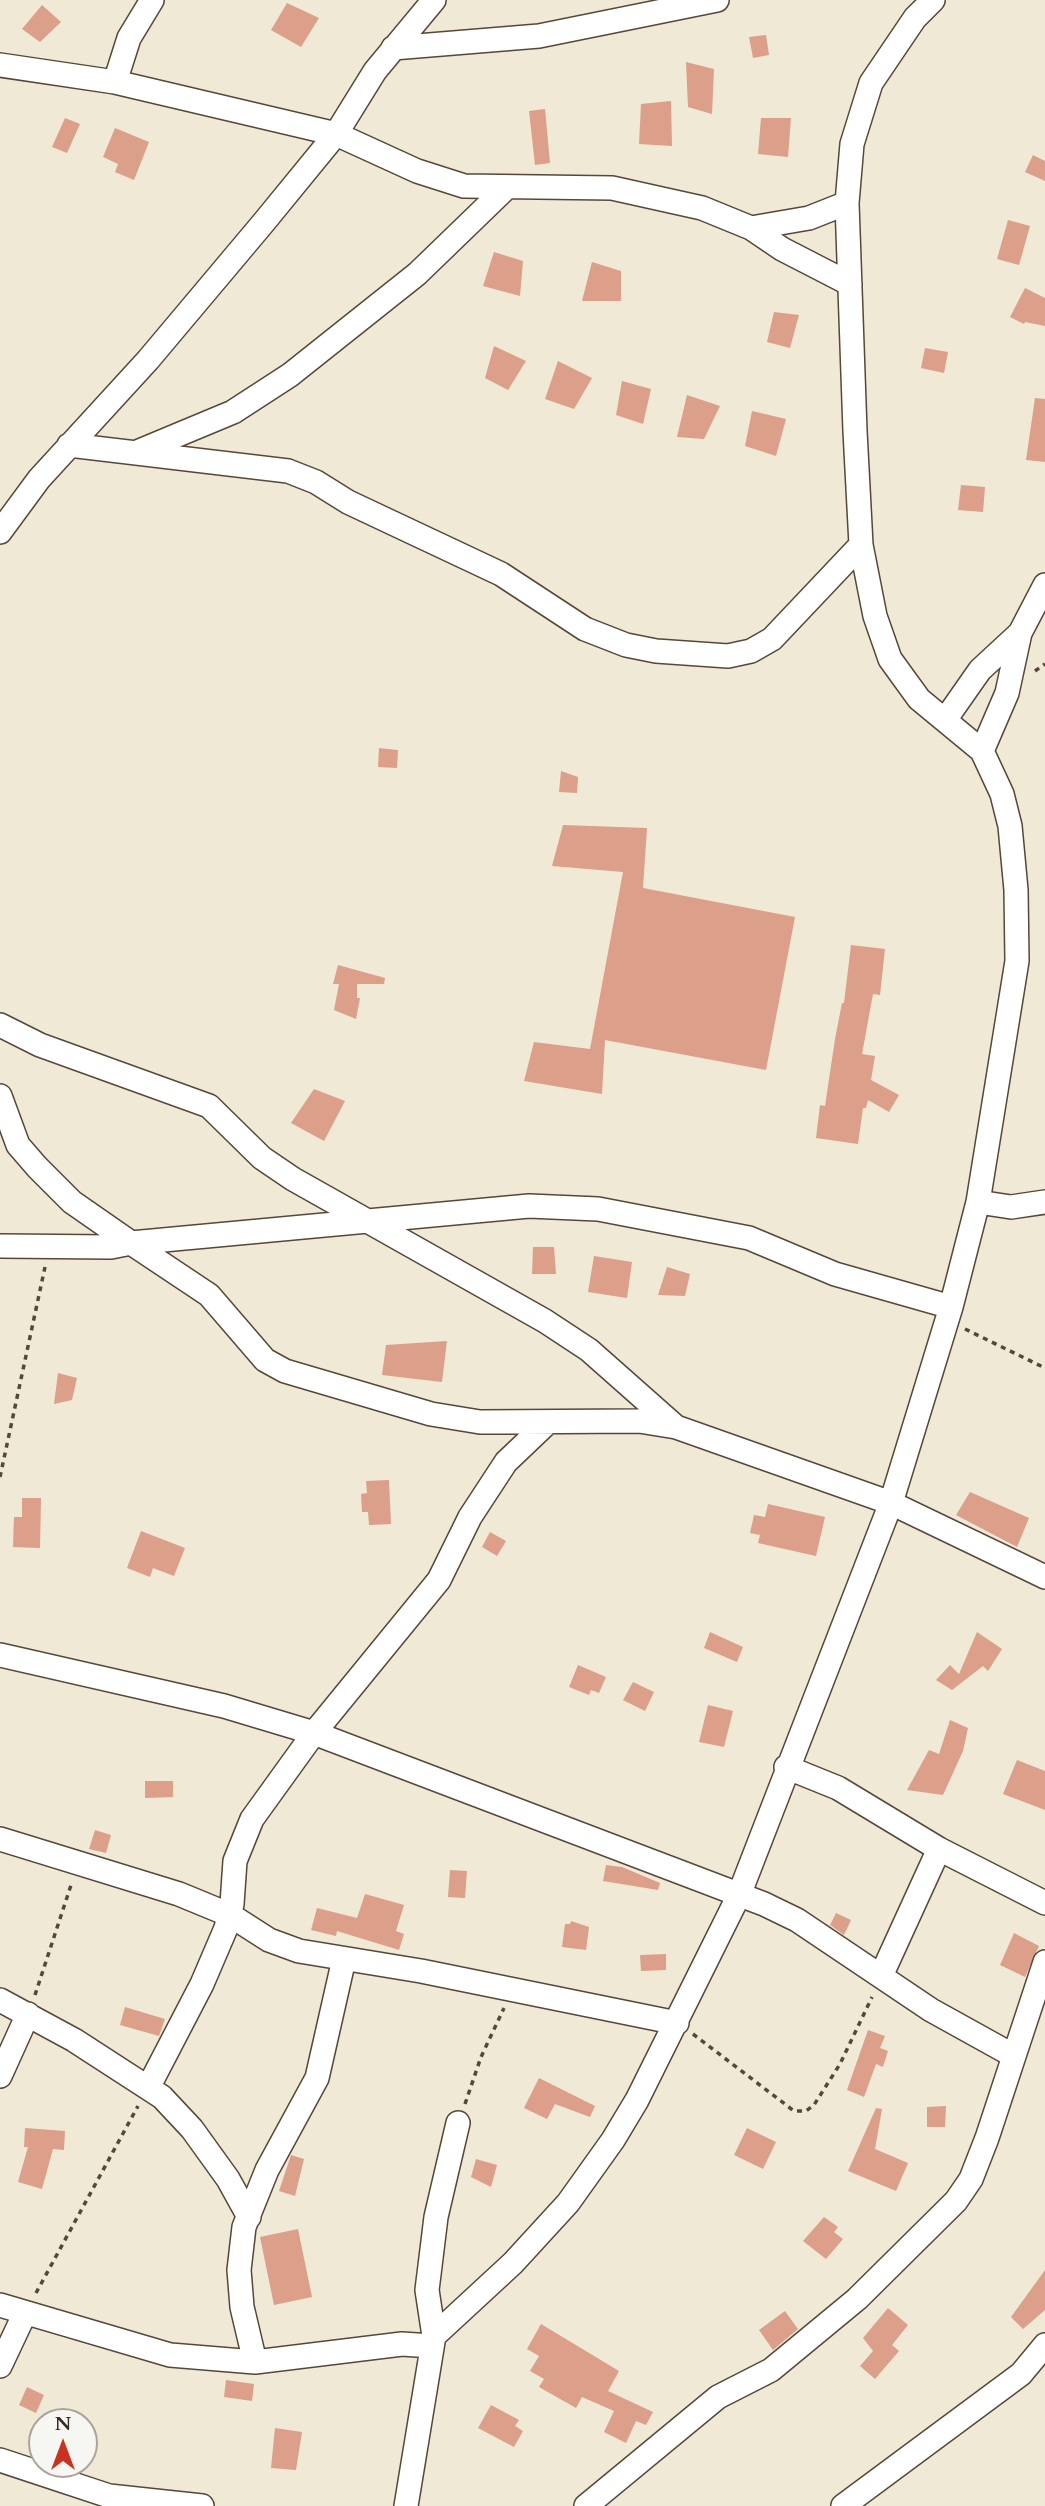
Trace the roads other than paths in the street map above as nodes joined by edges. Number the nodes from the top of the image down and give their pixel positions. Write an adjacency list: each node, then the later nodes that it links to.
1 (152, 0): 7 (street)
2 (434, 0): 5 (street)
3 (718, 0): 5 (street)
4 (933, 0): 10 (street)
5 (393, 48): 8 (street)
6 (0, 65): 7 (street)
7 (115, 82): 8 (street)
8 (336, 134): 9 (street); 13 (street)
9 (506, 187): 11 (street); 14 (street)
10 (847, 203): 11 (street); 12 (street)
11 (751, 228): 12 (street)
12 (850, 284): 16 (street)
13 (69, 446): 14 (street); 15 (street)
14 (134, 453): 16 (street)
15 (0, 532)
16 (861, 545): 19 (street)
17 (1045, 585): 18 (street)
18 (1020, 634): 19 (street); 20 (street)
19 (945, 720): 20 (street)
20 (982, 751): 23 (street)
21 (0, 1026): 25 (street)
22 (0, 1096): 26 (street)
23 (978, 1202): 24 (street); 28 (street)
24 (1045, 1202)
25 (363, 1220): 26 (street); 28 (street); 30 (street)
26 (131, 1243): 27 (street); 29 (street)
27 (0, 1246)
28 (949, 1314): 31 (street)
29 (548, 1422): 30 (street); 34 (street)
30 (676, 1427): 31 (street)
31 (891, 1503): 32 (street); 35 (street)
32 (1045, 1577)
33 (0, 1655): 34 (street)
34 (314, 1733): 38 (street); 40 (street)
35 (786, 1767): 37 (street); 38 (street)
36 (0, 1839): 40 (street)
37 (939, 1849): 39 (street); 43 (street)
38 (739, 1895): 43 (street); 46 (street)
39 (1045, 1903)
40 (230, 1915): 41 (street); 49 (street)
41 (344, 1959): 46 (street); 51 (street)
42 (1045, 1962): 47 (street)
43 (881, 1976): 47 (street)
44 (0, 2000): 45 (street)
45 (28, 2014): 48 (street); 49 (street)
46 (677, 2023): 54 (street)
47 (1014, 2056): 61 (street)
48 (0, 2076)
49 (149, 2086): 51 (street)
50 (458, 2123): 54 (street)
51 (249, 2217): 56 (street)
52 (0, 2305): 53 (street)
53 (25, 2313): 56 (street); 57 (street)
54 (433, 2341): 56 (street); 60 (street)
55 (1045, 2345): 62 (street)
56 (255, 2362)
57 (0, 2366)
58 (0, 2460): 59 (street)
59 (202, 2506)
60 (406, 2506)
61 (586, 2506)
62 (843, 2506)

